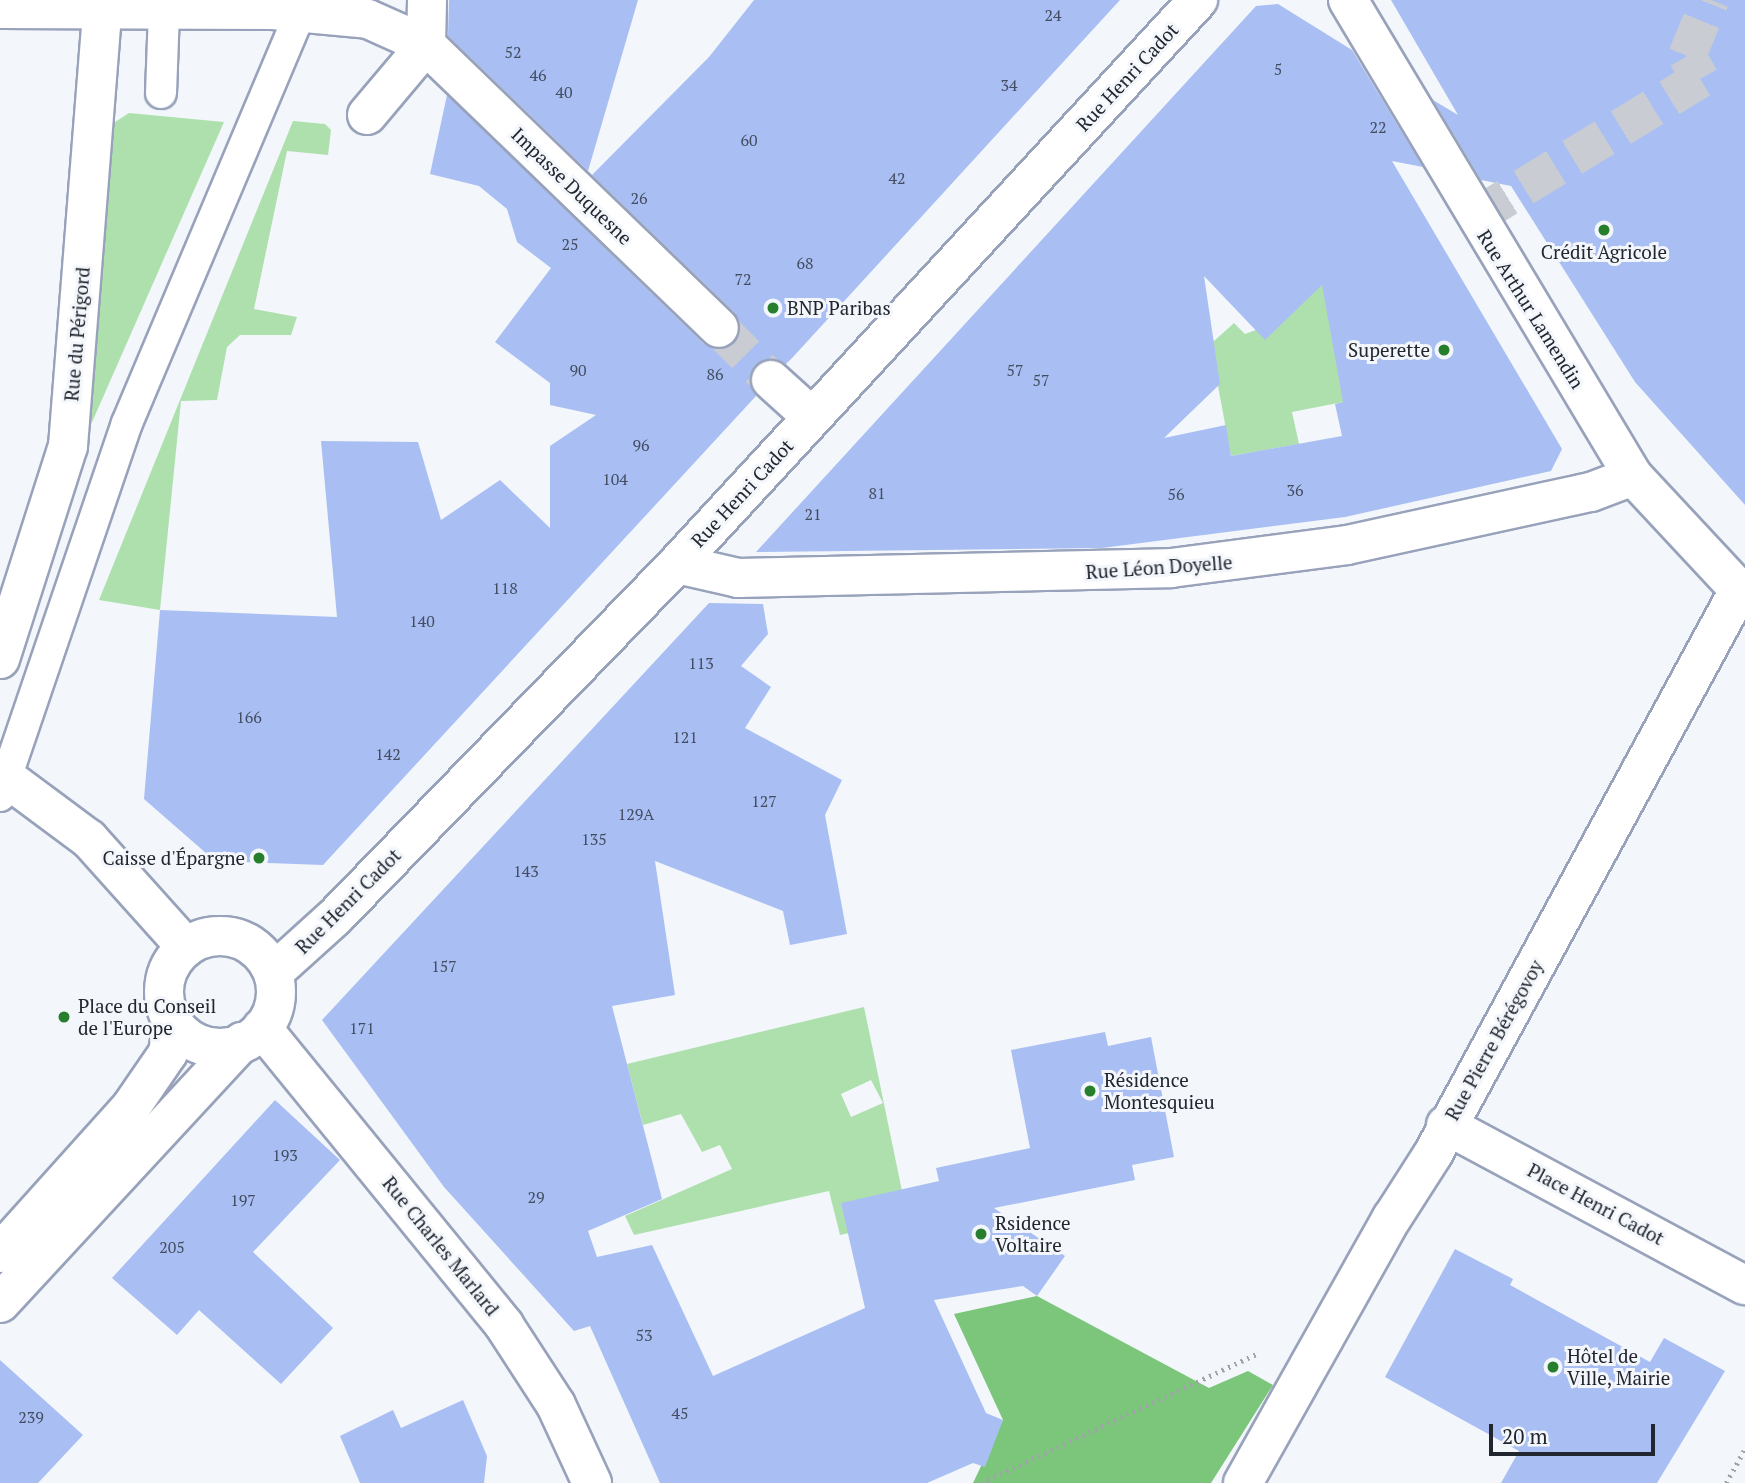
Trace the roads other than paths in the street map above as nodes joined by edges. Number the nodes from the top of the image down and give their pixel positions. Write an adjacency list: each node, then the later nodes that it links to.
1 (427, 0): 8 (street)
2 (1198, 0): 13 (street, Rue Henri Cadot)
3 (1348, 0): 14 (street, Rue Arthur Lamendin)
4 (103, 5): 5 (street, Impasse Duquesne); 7 (street, Impasse Duquesne); 17 (street, Rue du Périgord)
5 (164, 5): 6 (street, Impasse Duquesne); 9 (lane)
6 (289, 5): 8 (street, Impasse Duquesne); 18 (lane)
7 (0, 9)
8 (426, 45): 10 (street); 11 (street, Impasse Duquesne)
9 (161, 93)
10 (367, 115)
11 (719, 328)
12 (771, 380): 13 (street)
13 (812, 417): 15 (street, Rue Henri Cadot)
14 (1633, 476): 15 (street, Rue Léon Doyelle); 16 (street, Rue Arthur Lamendin)
15 (677, 564): 20 (street, Rue Henri Cadot)
16 (1742, 594): 23 (street, Rue Pierre Bérégovoy)
17 (0, 659)
18 (2, 782): 19 (street)
19 (186, 947): 20 (street); 21 (street)
20 (273, 973): 22 (street)
21 (173, 1023): 22 (street); 24 (street)
22 (252, 1035): 26 (street); 27 (street, Rue Charles Marlard)
23 (1446, 1125): 25 (street, Place Henri Cadot); 28 (street, Rue Pierre Bérégovoy)
24 (0, 1253)
25 (1745, 1285)
26 (0, 1303)
27 (592, 1483)
28 (1243, 1483)

